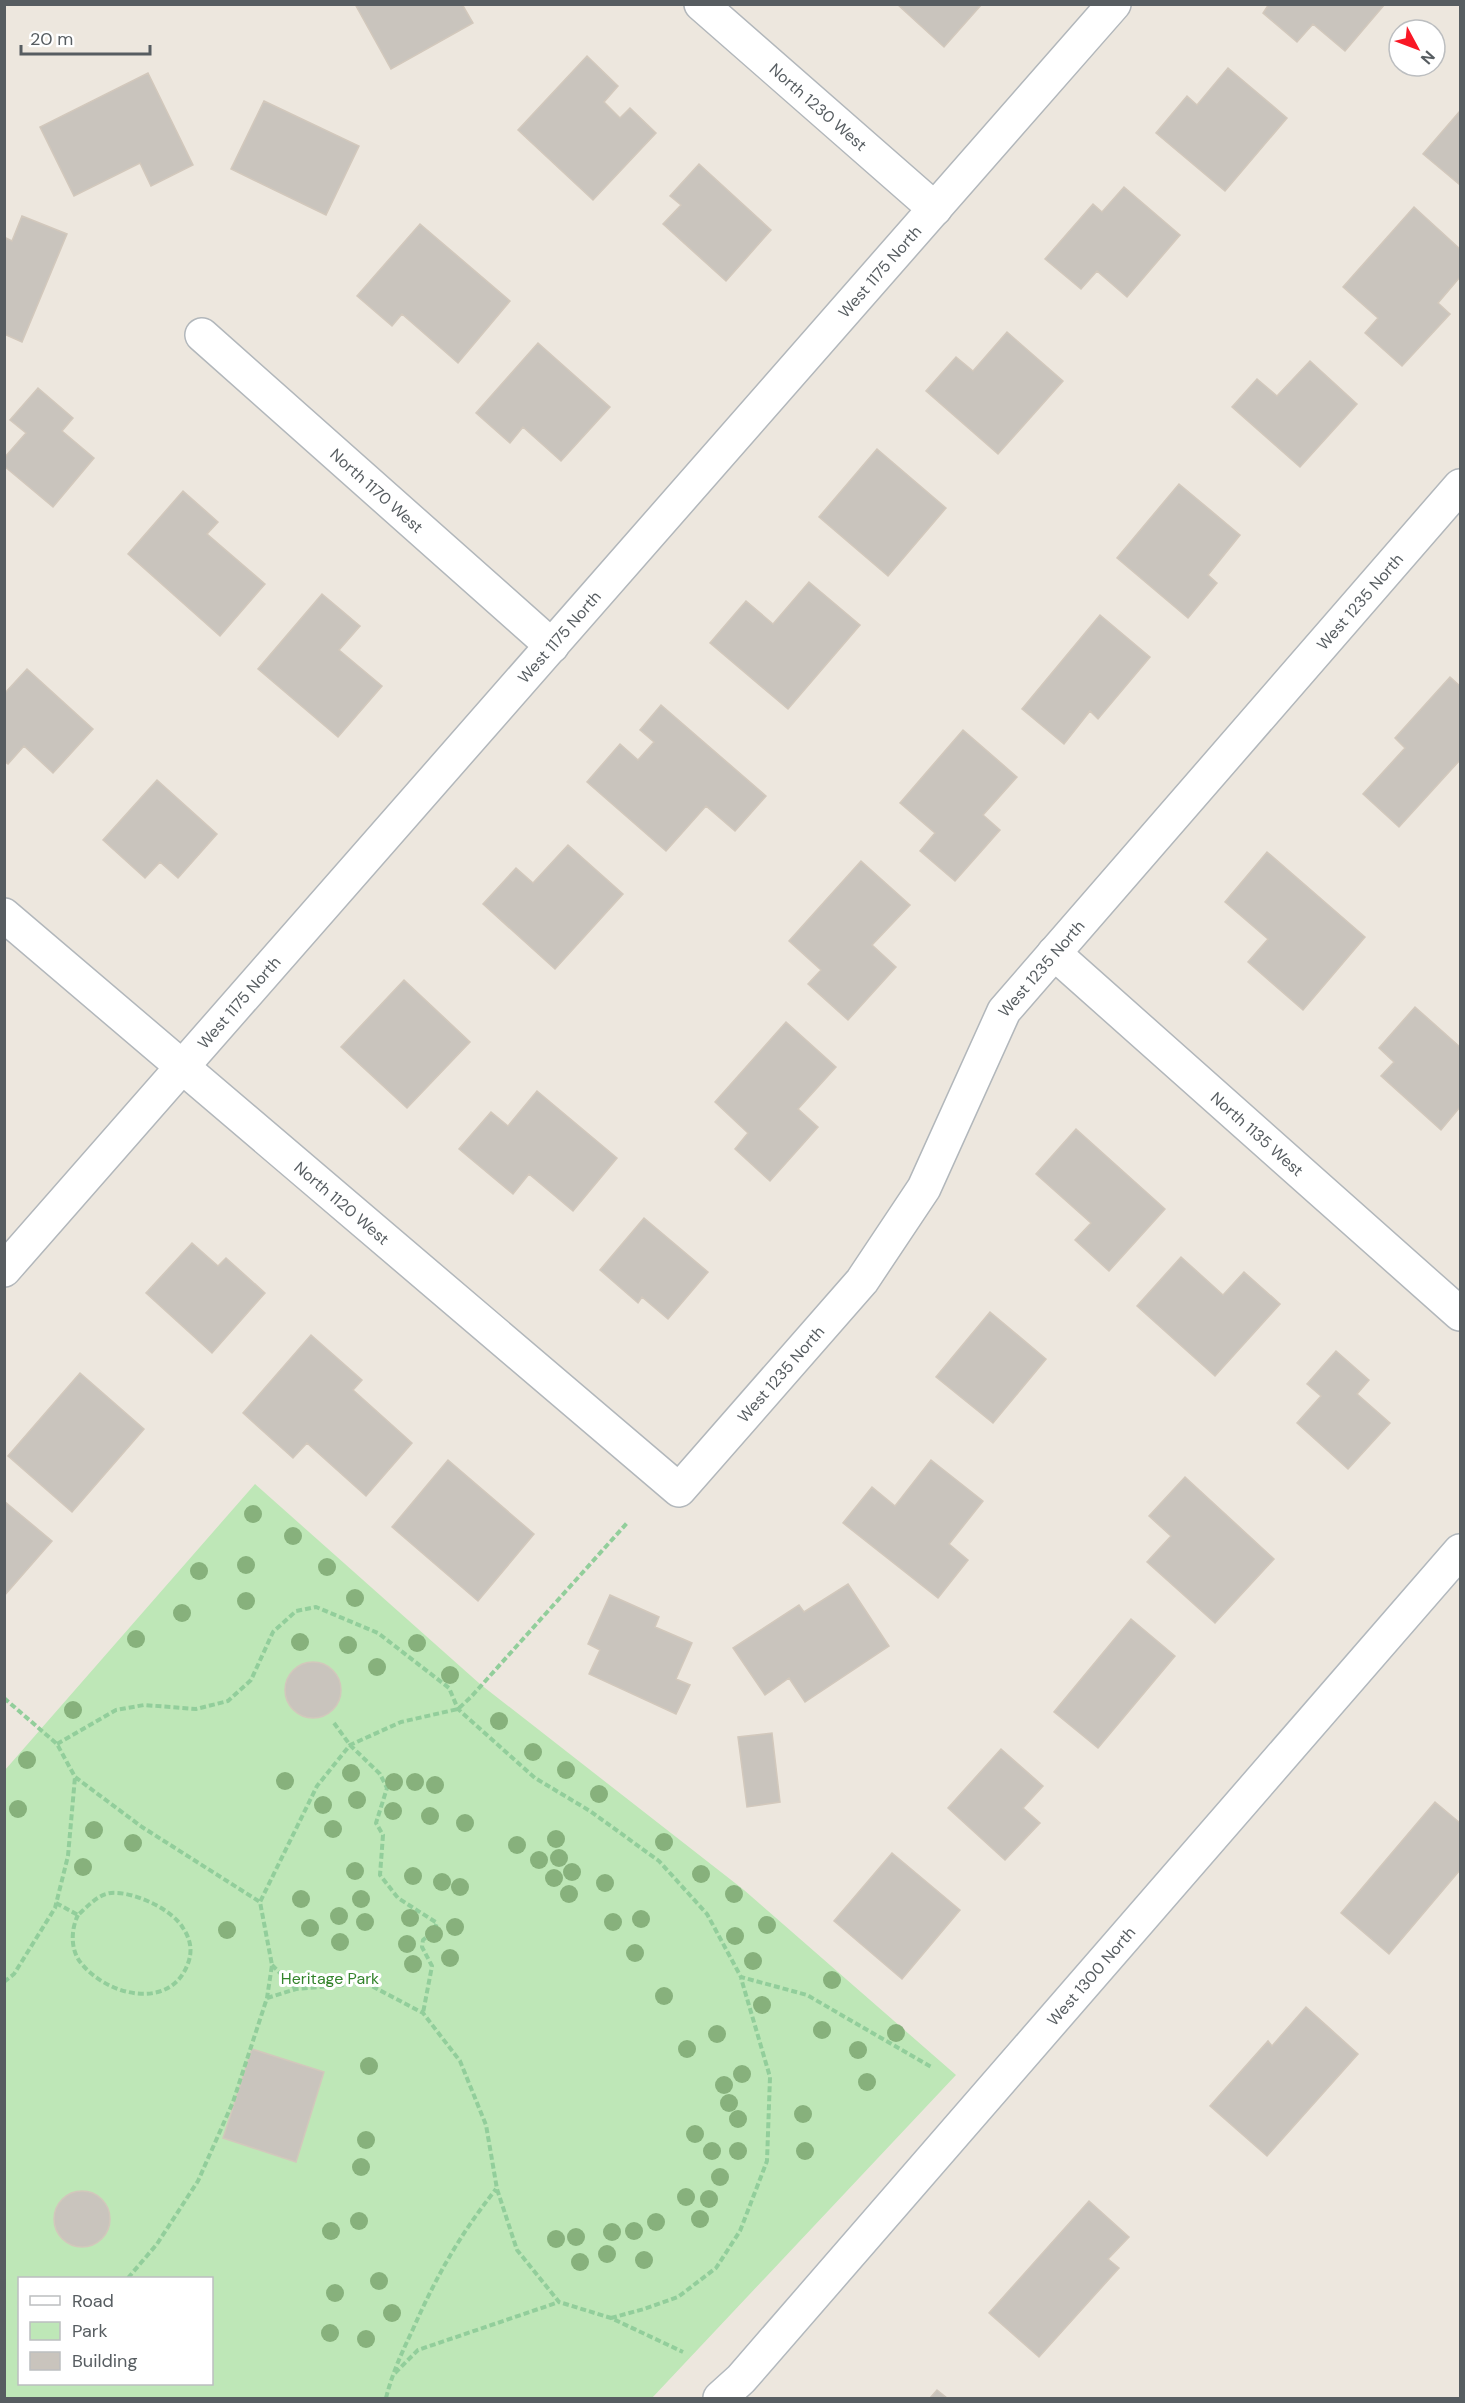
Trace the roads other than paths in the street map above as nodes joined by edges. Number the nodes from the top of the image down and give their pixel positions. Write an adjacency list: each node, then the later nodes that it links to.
1 (701, 4): 3 (street, North 1230 West)
2 (1114, 4): 3 (street, West 1175 North)
3 (935, 209): 6 (street, West 1175 North)
4 (202, 335): 6 (street, North 1170 West)
5 (1461, 486): 8 (street, West 1235 North)
6 (552, 646): 9 (street, West 1175 North)
7 (4, 915): 9 (street, North 1120 West)
8 (1054, 953): 11 (street, North 1135 West); 12 (street, West 1235 North)
9 (183, 1067): 10 (street, West 1175 North); 12 (street, North 1120 West)
10 (4, 1270)
11 (1461, 1314)
12 (679, 1490)
13 (1461, 1551): 14 (street, West 1300 North)
14 (720, 2398)

